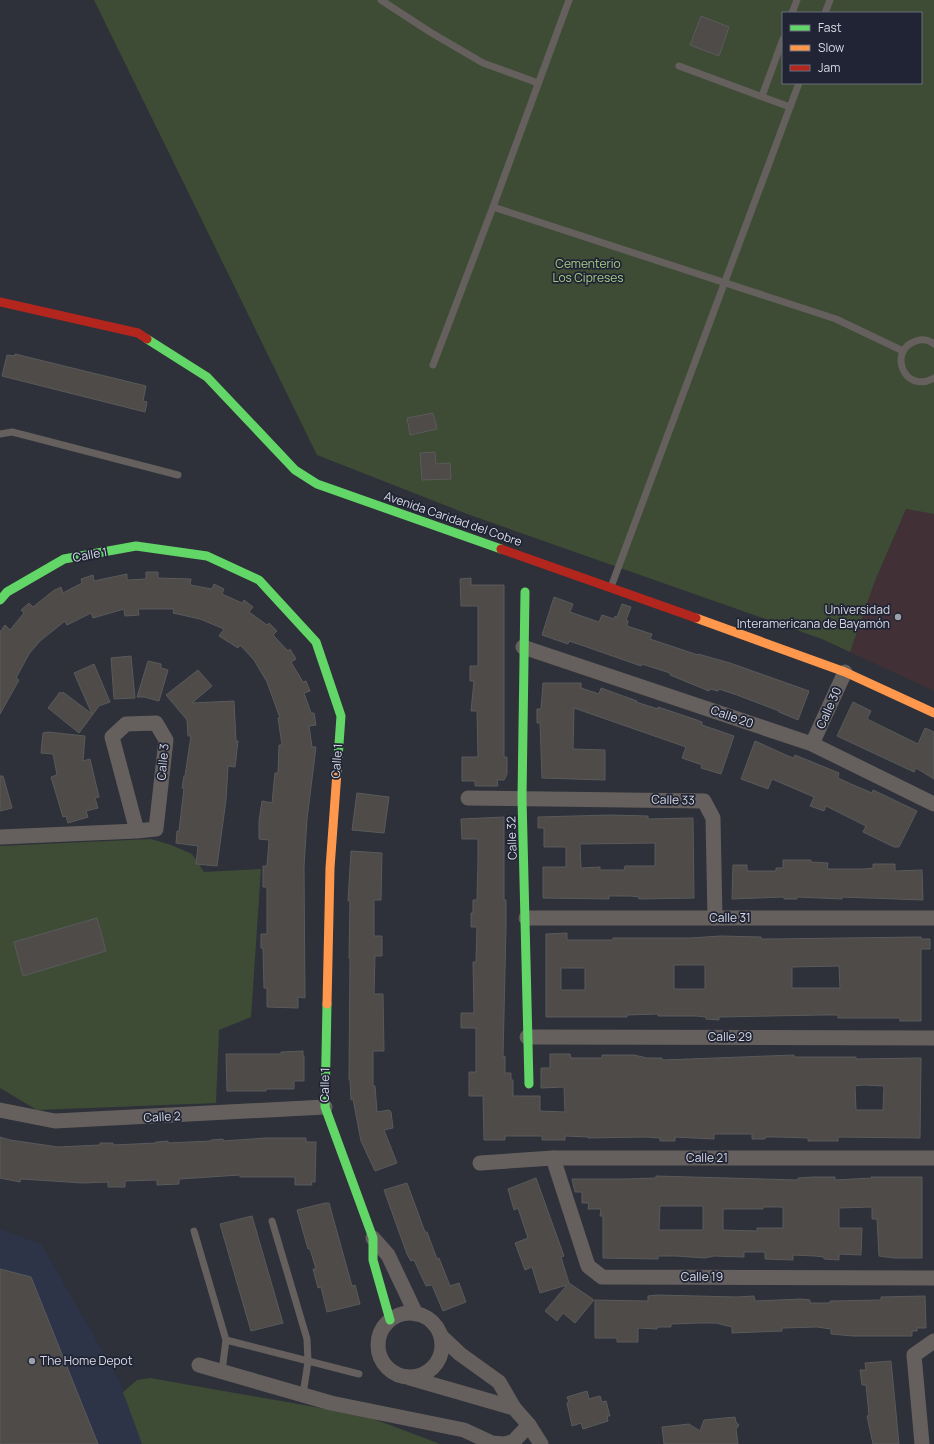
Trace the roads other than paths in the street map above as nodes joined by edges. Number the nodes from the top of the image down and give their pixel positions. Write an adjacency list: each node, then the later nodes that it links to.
1 (381, 0): 9 (lane)
2 (569, 0): 9 (lane)
3 (797, 0): 5 (lane)
4 (830, 0): 6 (lane)
5 (792, 12)
6 (825, 12)
7 (782, 41): 11 (lane)
8 (679, 66): 11 (lane)
9 (538, 83): 13 (lane)
10 (799, 84): 12 (lane)
11 (762, 96): 12 (lane)
12 (790, 107): 14 (lane)
13 (493, 207): 14 (lane); 18 (lane)
14 (724, 283): 17 (lane); 22 (lane)
15 (0, 302): 22 (street, Avenida Caridad del Cobre)
16 (934, 344): 17 (lane)
17 (903, 351): 19 (lane)
18 (433, 365)
19 (934, 378)
20 (0, 434): 21 (lane)
21 (178, 475)
22 (611, 588): 26 (street, Avenida Caridad del Cobre)
23 (525, 592): 25 (street, Calle 32)
24 (0, 600): 40 (street, Calle 1)
25 (523, 647): 28 (street, Calle 20); 30 (street, Calle 32)
26 (845, 672): 27 (street, Avenida Caridad del Cobre); 28 (street, Calle 30)
27 (934, 713)
28 (812, 744): 31 (street, Calle 20)
29 (468, 798): 30 (street)
30 (522, 798): 34 (street, Calle 32); 35 (street, Calle 33)
31 (934, 804)
32 (137, 831): 32 (street, Calle 3); 33 (street)
33 (0, 837)
34 (526, 918): 35 (street, Calle 31); 37 (street, Calle 32)
35 (715, 918): 36 (street, Calle 31)
36 (934, 918)
37 (526, 1037): 38 (street, Calle 29); 39 (street, Calle 32)
38 (934, 1038)
39 (529, 1084)
40 (324, 1107): 41 (street, Calle 2); 47 (street, Calle 1)
41 (0, 1110)
42 (553, 1158): 43 (street, Calle 21); 44 (street, Calle 21); 48 (street, Calle 19)
43 (934, 1158)
44 (480, 1163)
45 (272, 1221): 54 (lane)
46 (194, 1231): 52 (lane)
47 (373, 1238): 49 (street, Calle 1); 50 (street, Calle 1)
48 (934, 1278)
49 (416, 1314): 50 (street); 51 (street)
50 (390, 1320): 58 (street)
51 (441, 1336): 58 (street); 60 (street)
52 (226, 1340): 54 (lane); 56 (lane)
53 (934, 1341): 64 (street)
54 (308, 1362): 57 (lane); 59 (lane)
55 (199, 1365): 56 (street)
56 (222, 1371): 59 (street)
57 (359, 1374)
58 (410, 1378): 60 (street)
59 (303, 1394): 62 (street)
60 (514, 1408): 61 (street)
61 (530, 1425): 62 (street); 63 (street)
62 (504, 1444)
63 (541, 1444)
64 (922, 1444)

